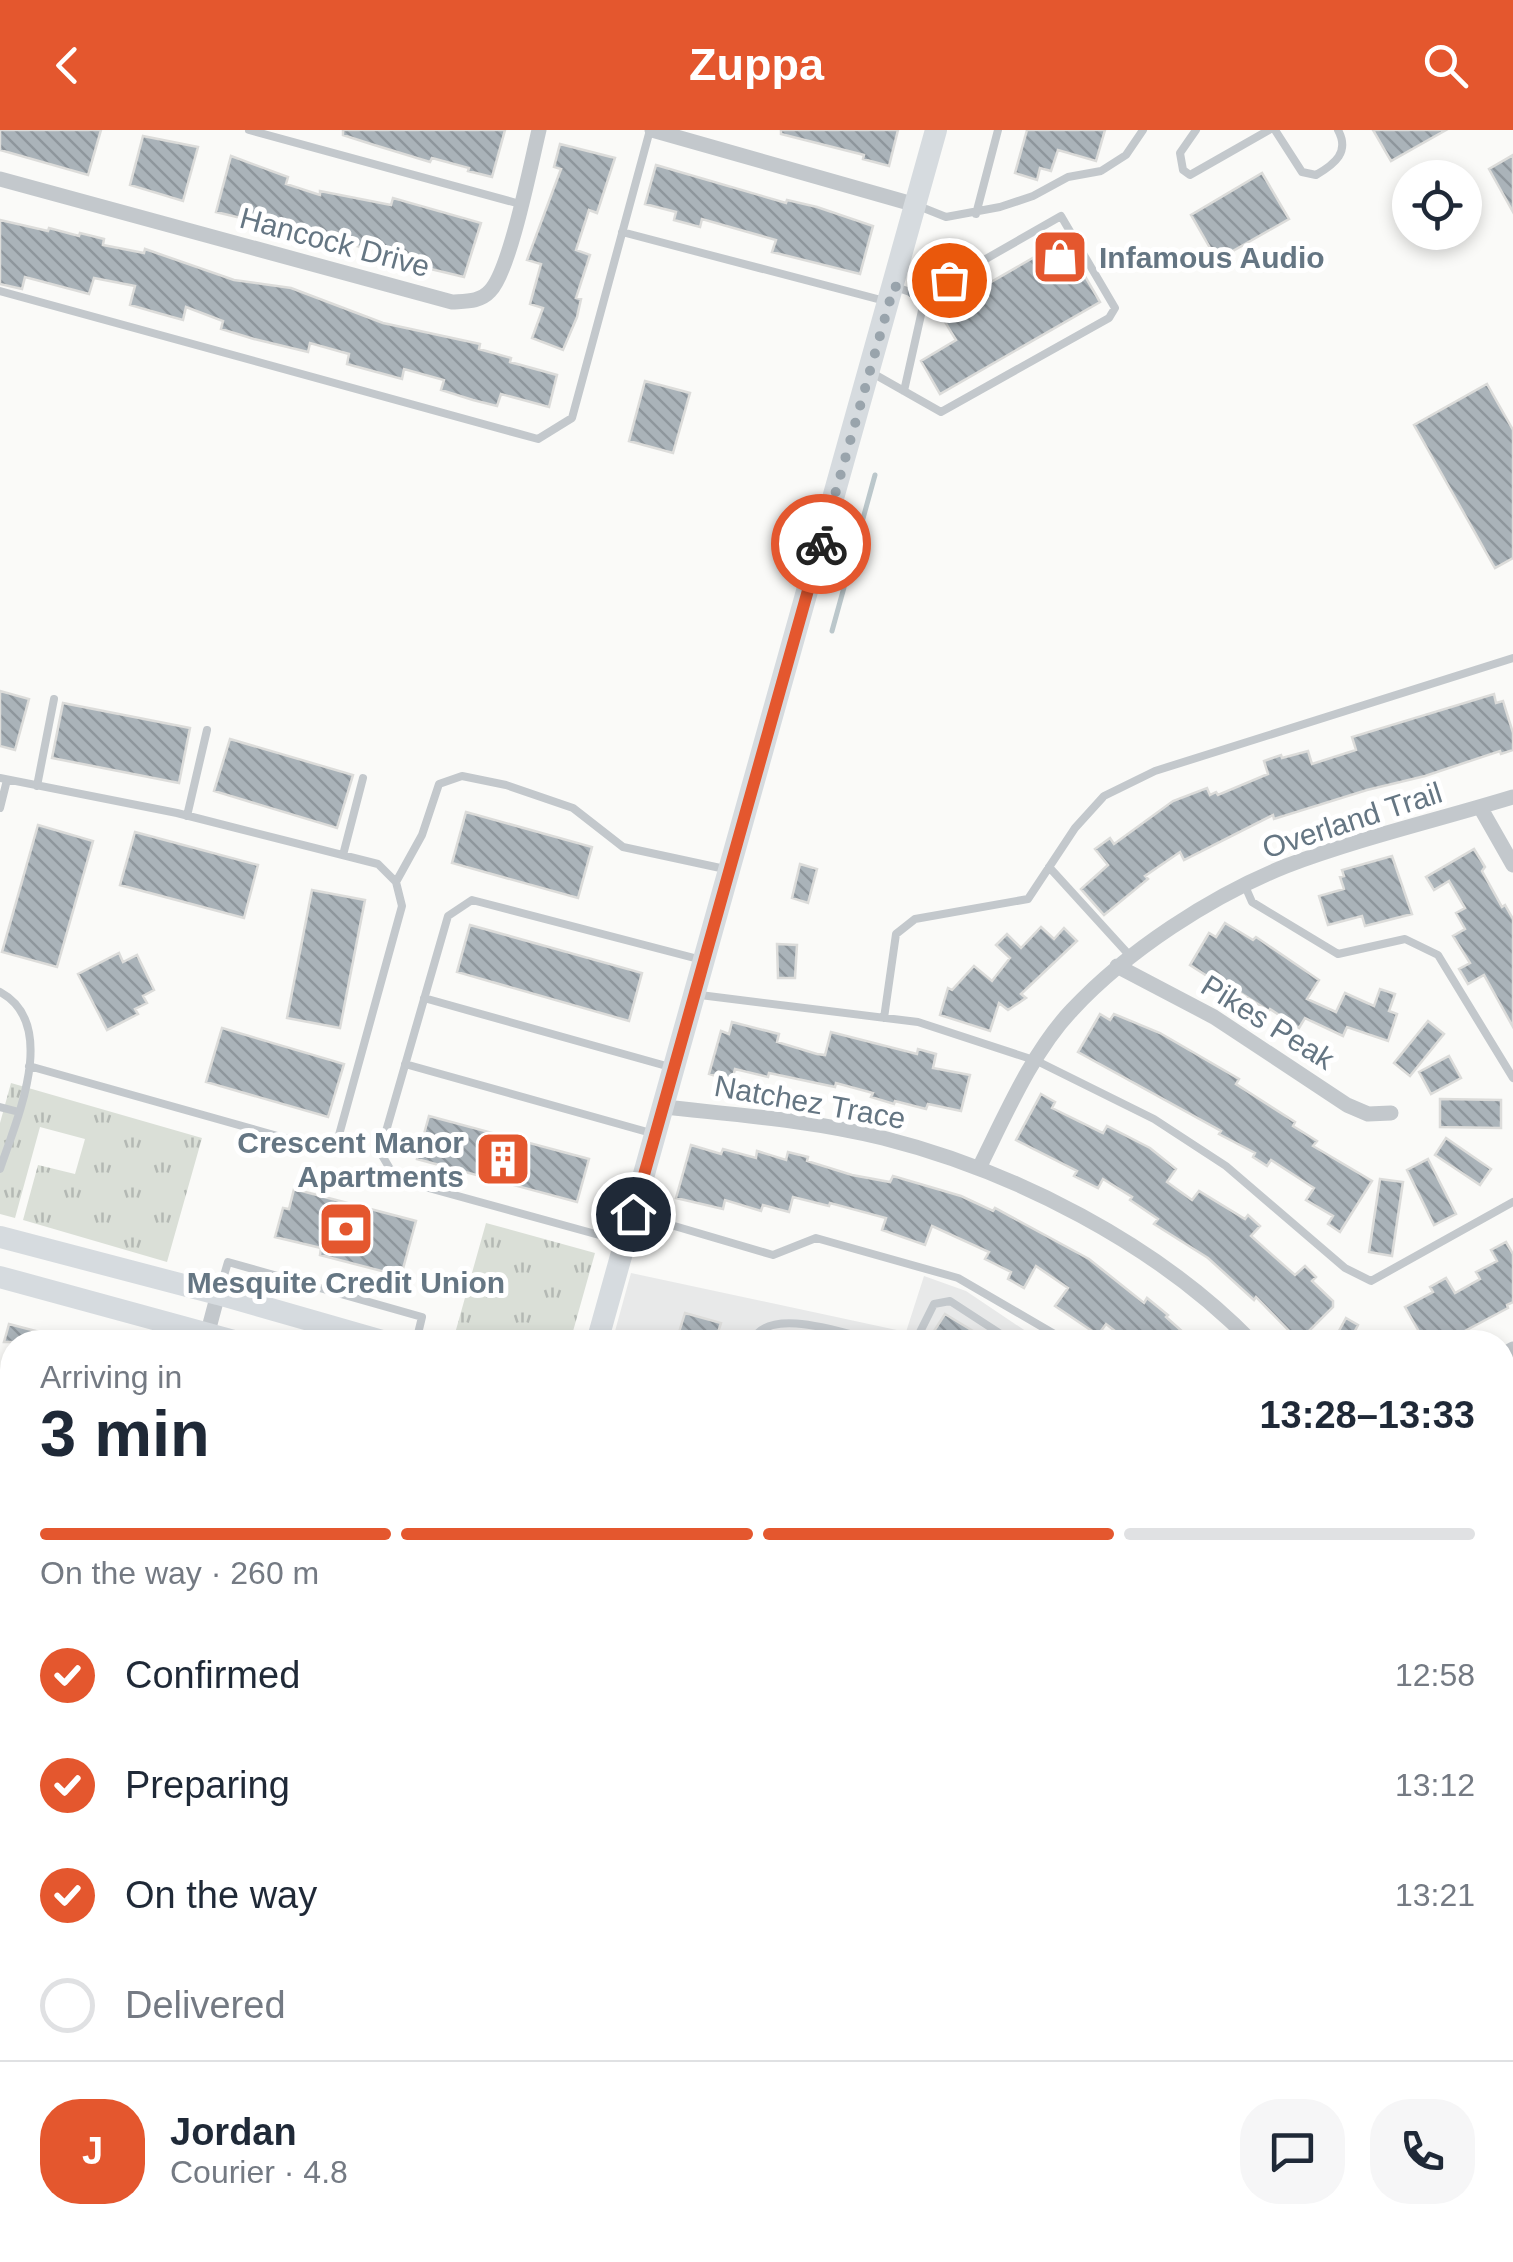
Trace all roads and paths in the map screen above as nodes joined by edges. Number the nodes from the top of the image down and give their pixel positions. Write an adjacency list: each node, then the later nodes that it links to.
1 (248, 130): 11 (lane)
2 (540, 130): 11 (street, Hancock Drive)
3 (651, 130): 12 (street); 14 (lane)
4 (936, 130): 12 (street)
5 (998, 130): 13 (lane)
6 (1143, 130): 13 (lane)
7 (1196, 130): 8 (lane)
8 (1272, 130): 9 (lane)
9 (1338, 130)
10 (0, 179): 11 (street, Hancock Drive)
11 (520, 204)
12 (916, 206): 13 (lane); 16 (street)
13 (976, 214)
14 (622, 232): 15 (lane); 16 (lane)
15 (0, 291)
16 (891, 294): 17 (lane); 18 (street)
17 (921, 296): 19 (lane); 19 (lane)
18 (870, 372): 19 (lane); 33 (street)
19 (904, 391)
20 (1513, 658): 32 (lane)
21 (54, 699): 25 (lane)
22 (208, 730): 29 (lane)
23 (363, 778): 30 (lane)
24 (4, 779): 25 (lane); 28 (lane)
25 (37, 786): 29 (lane)
26 (1513, 797): 27 (street, Overland Trail)
27 (1480, 807): 31 (street); 35 (street, Overland Trail)
28 (0, 808)
29 (187, 816): 30 (lane)
30 (342, 855): 34 (lane)
31 (1513, 865)
32 (1049, 868): 37 (lane); 41 (lane)
33 (730, 870): 34 (lane); 36 (street)
34 (396, 882): 44 (lane)
35 (1245, 886): 37 (street, Overland Trail); 46 (lane)
36 (704, 960): 39 (street); 40 (lane)
37 (1124, 962): 42 (street, Overland Trail); 50 (street, Pikes Peak)
38 (0, 992): 44 (lane)
39 (695, 994): 41 (lane); 45 (street)
40 (424, 998): 43 (lane); 45 (lane)
41 (884, 1018): 42 (lane)
42 (1036, 1061): 52 (street, Overland Trail); 54 (lane)
43 (406, 1064): 51 (lane); 57 (lane)
44 (28, 1066): 49 (lane)
45 (674, 1068): 48 (street)
46 (1513, 1078)
47 (0, 1107): 49 (lane)
48 (664, 1107): 51 (street); 52 (street, Natchez Trace)
49 (19, 1112): 53 (lane)
50 (1391, 1113)
51 (656, 1134): 55 (street)
52 (978, 1168): 70 (street, Natchez Trace)
53 (0, 1169)
54 (1513, 1202)
55 (633, 1214): 57 (street); 69 (lane)
56 (0, 1236): 59 (street)
57 (625, 1242): 64 (street)
58 (0, 1277): 60 (street)
59 (218, 1294): 61 (street); 62 (street); 63 (lane)
60 (179, 1330)
61 (208, 1330)
62 (344, 1330)
63 (419, 1330)
64 (599, 1330)
65 (760, 1330): 66 (lane)
66 (829, 1330)
67 (921, 1330): 68 (lane)
68 (995, 1330)
69 (1047, 1330)
70 (1238, 1330)

